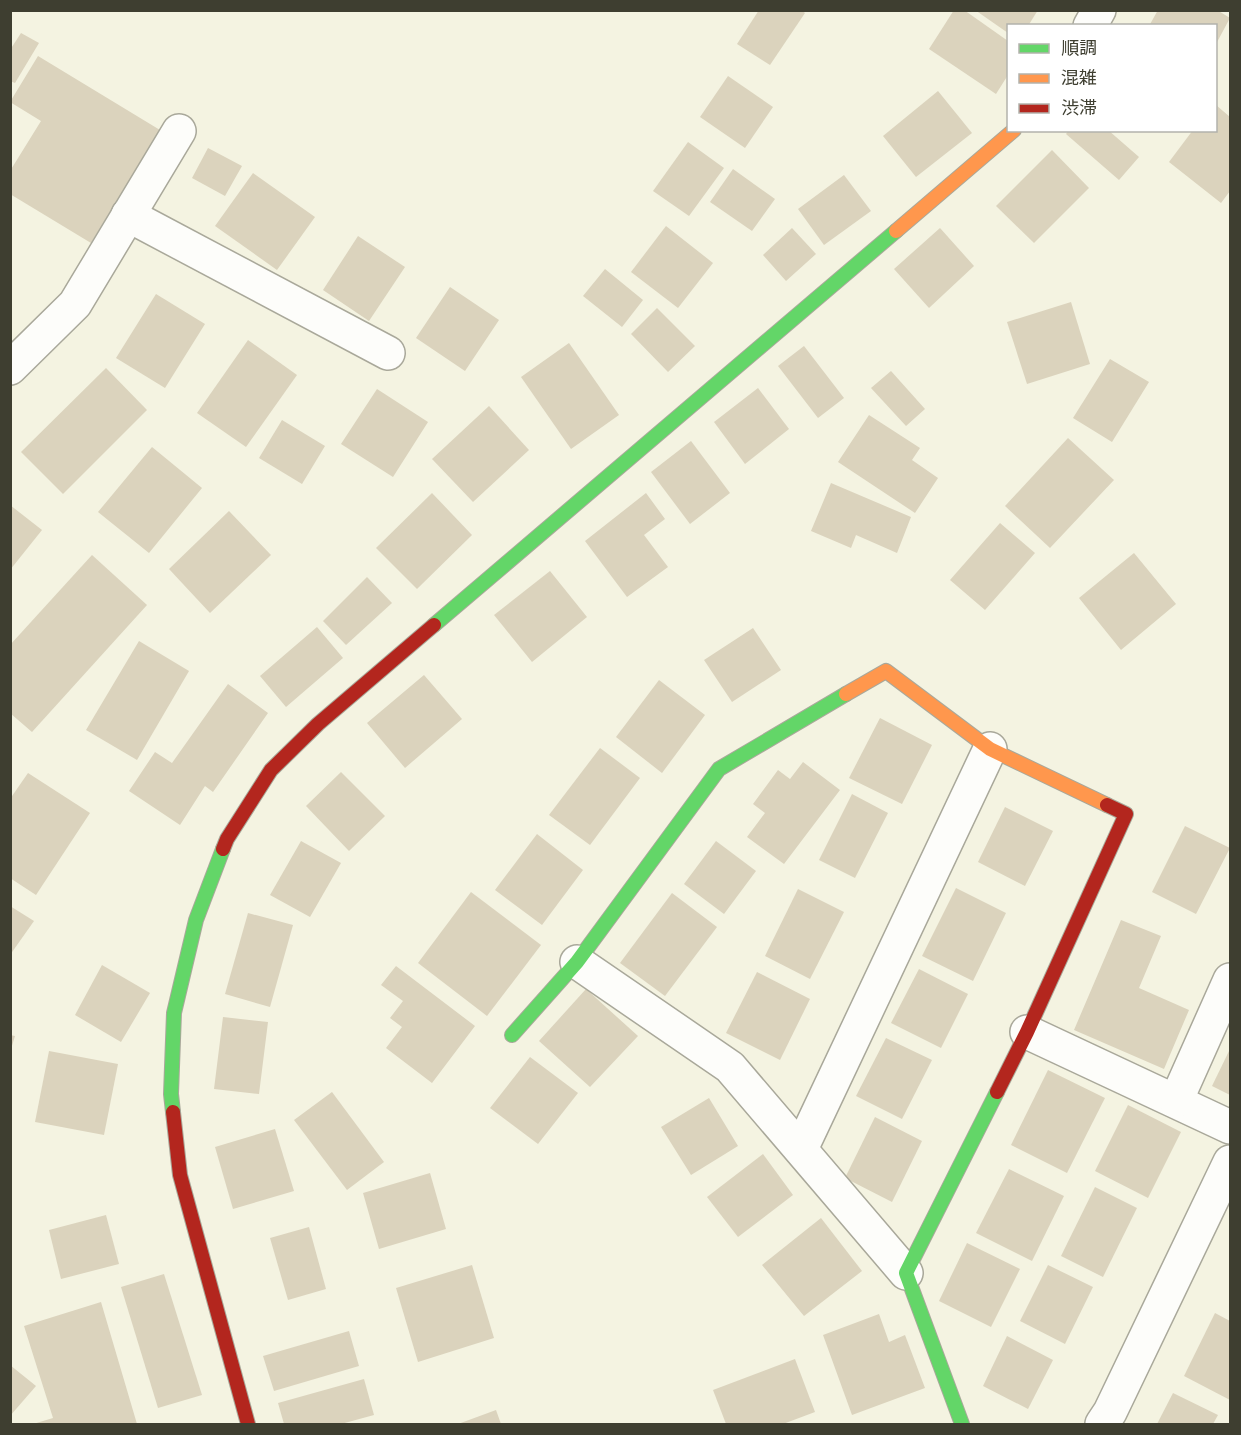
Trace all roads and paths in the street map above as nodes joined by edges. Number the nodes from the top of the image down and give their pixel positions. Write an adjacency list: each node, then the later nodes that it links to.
1 (1099, 10): 2 (street)
2 (1091, 24)
3 (179, 131): 5 (street)
4 (1012, 132): 18 (street)
5 (128, 215): 6 (street); 7 (street)
6 (388, 353)
7 (10, 368)
8 (990, 749): 9 (street); 11 (street); 15 (street)
9 (577, 962): 12 (street); 15 (street)
10 (1230, 980): 13 (street)
11 (1027, 1032): 13 (street); 17 (street)
12 (512, 1035)
13 (1176, 1101): 14 (street)
14 (1230, 1127)
15 (801, 1149): 17 (street)
16 (1230, 1162): 20 (street)
17 (906, 1273): 19 (street)
18 (248, 1425)
19 (962, 1425)
20 (1102, 1425)

